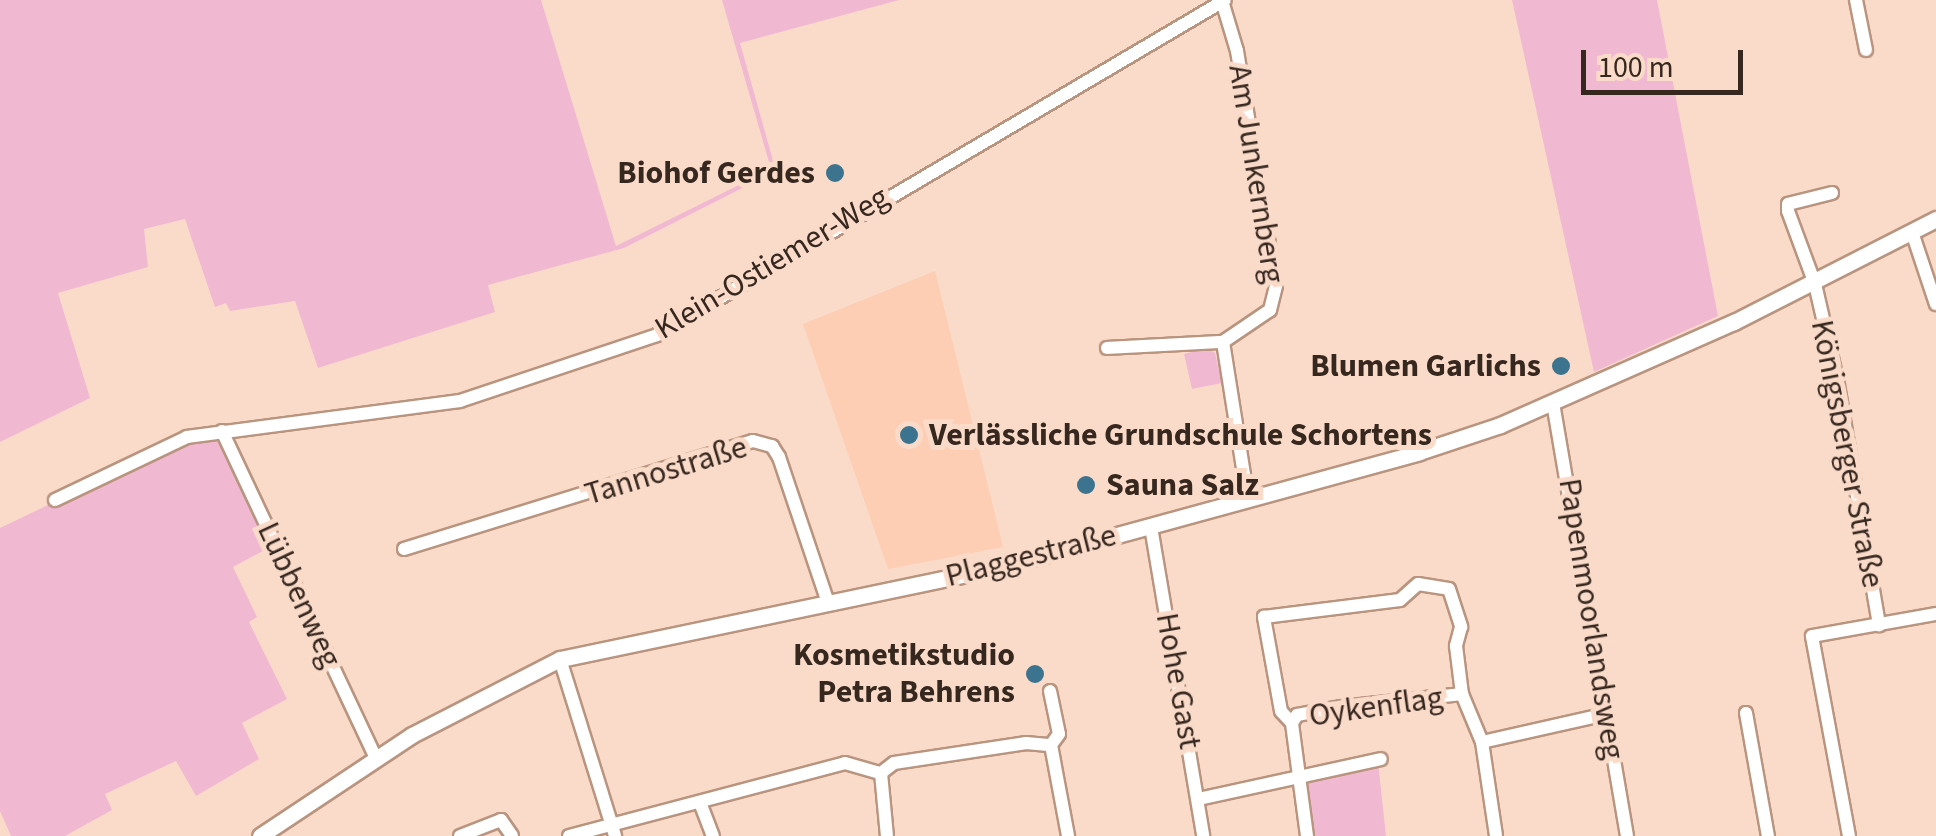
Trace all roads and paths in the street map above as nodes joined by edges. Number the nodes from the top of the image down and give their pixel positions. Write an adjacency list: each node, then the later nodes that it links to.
1 (1856, 0): 3 (street)
2 (1224, 1): 9 (street, Am Junkernberg); 12 (street, Klein-Ostiemer-Weg)
3 (1866, 50)
4 (1832, 193): 7 (street)
5 (1936, 220): 6 (street, Plaggestraße)
6 (1912, 232): 7 (street, Plaggestraße); 8 (street)
7 (1815, 284): 11 (street, Plaggestraße); 19 (street, Königsberger Straße)
8 (1936, 304)
9 (1222, 342): 10 (street); 14 (street)
10 (1107, 348)
11 (1553, 403): 14 (street, Plaggestraße); 24 (street, Papenmoorlandsweg)
12 (222, 431): 13 (street, Klein-Ostiemer-Weg); 28 (street, Lübbenweg)
13 (56, 500)
14 (1248, 500): 15 (street, Plaggestraße)
15 (1151, 526): 17 (street, Plaggestraße); 32 (street, Hohe Gast)
16 (404, 550): 17 (street, Tannostraße)
17 (827, 600): 20 (street, Plaggestraße)
18 (1936, 614): 19 (street, Königsberger Straße)
19 (1879, 624): 47 (street, Königsberger Straße)
20 (560, 659): 28 (street, Plaggestraße); 34 (street)
21 (1050, 691): 27 (street)
22 (1462, 694): 25 (street, Oykenflag); 25 (street); 26 (street)
23 (1746, 713): 46 (street)
24 (1606, 714): 26 (street); 45 (street, Papenmoorlandsweg)
25 (1292, 723): 31 (street)
26 (1482, 742): 44 (street)
27 (1051, 744): 30 (street); 41 (street)
28 (376, 759): 36 (street, Plaggestraße)
29 (1382, 759): 31 (street)
30 (881, 772): 33 (street); 35 (street)
31 (1297, 776): 32 (street); 43 (street)
32 (1198, 799): 42 (street, Hohe Gast)
33 (701, 805): 34 (street); 40 (street)
34 (613, 830): 39 (street)
35 (885, 834)
36 (260, 836)
37 (460, 836): 38 (street)
38 (512, 836)
39 (568, 836)
40 (712, 836)
41 (1068, 836)
42 (1204, 836)
43 (1307, 836)
44 (1496, 836)
45 (1626, 836)
46 (1768, 836)
47 (1850, 836)

